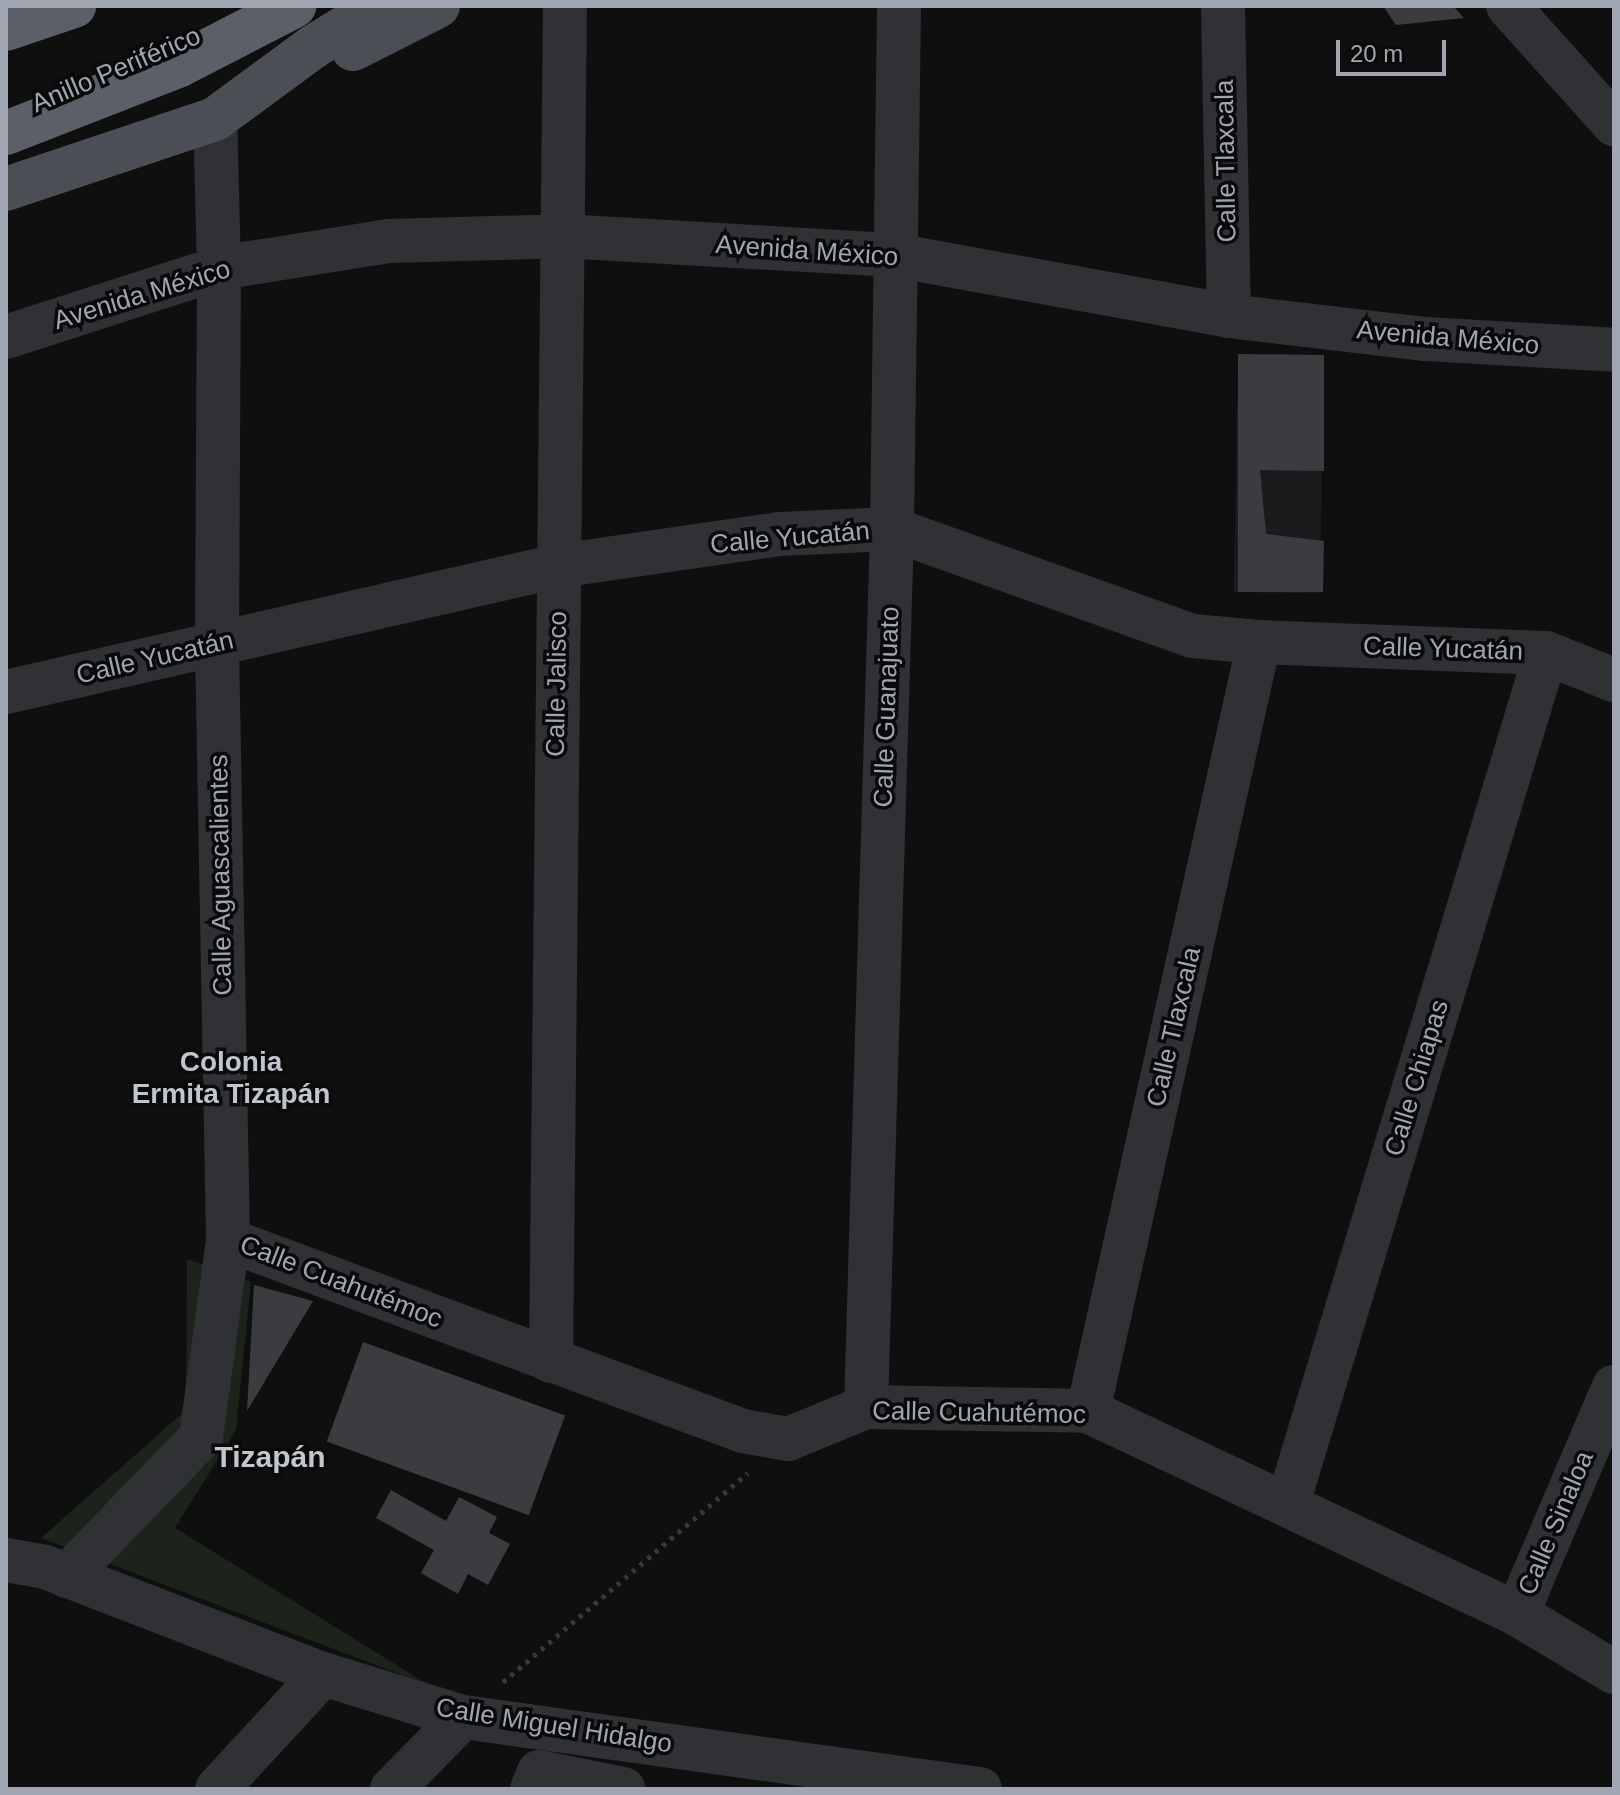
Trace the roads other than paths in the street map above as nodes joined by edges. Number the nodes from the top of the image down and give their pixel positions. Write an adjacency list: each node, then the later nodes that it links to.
1 (74, 6): 10 (highway)
2 (271, 6): 11 (highway, Anillo Periférico)
3 (294, 6): 14 (highway)
4 (379, 6): 12 (main road)
5 (438, 6): 12 (main road)
6 (565, 6): 16 (street, Calle Jalisco)
7 (899, 6): 17 (street, Calle Guanajuato)
8 (1223, 6): 19 (street, Calle Tlaxcala)
9 (1508, 6): 13 (street)
10 (6, 29)
11 (6, 116)
12 (215, 119): 15 (main road); 18 (street, Calle Aguascalientes)
13 (1614, 124)
14 (6, 133)
15 (6, 189)
16 (563, 236): 17 (street, Avenida México); 18 (street, Avenida México); 23 (street, Calle Jalisco)
17 (894, 255): 19 (street, Avenida México); 22 (street, Calle Guanajuato)
18 (219, 268): 20 (street, Avenida México); 25 (street, Calle Aguascalientes)
19 (1229, 316): 21 (street, Avenida México)
20 (6, 337)
21 (1614, 350)
22 (892, 529): 23 (street, Calle Yucatán); 24 (street, Calle Yucatán); 32 (street, Calle Guanajuato)
23 (558, 566): 25 (street, Calle Yucatán); 30 (street, Calle Jalisco)
24 (1259, 642): 26 (street, Calle Yucatán); 33 (street, Calle Tlaxcala)
25 (217, 643): 28 (street, Calle Yucatán); 29 (street, Calle Aguascalientes)
26 (1546, 653): 27 (street, Calle Yucatán); 34 (street, Calle Chiapas)
27 (1614, 680)
28 (6, 692)
29 (228, 1240): 30 (street, Calle Cuahutémoc); 36 (street, Calle Aguascalientes)
30 (551, 1361): 32 (street, Calle Cuahutémoc)
31 (1614, 1387): 37 (street, Calle Sinaloa)
32 (866, 1407): 33 (street, Calle Cuahutémoc)
33 (1088, 1411): 34 (street, Calle Cuahutémoc)
34 (1288, 1503): 37 (street, Calle Cuahutémoc)
35 (6, 1560): 36 (street, Calle Miguel Hidalgo)
36 (67, 1576): 39 (street, Calle Miguel Hidalgo)
37 (1517, 1614): 38 (street, Calle Cuahutémoc)
38 (1614, 1672)
39 (323, 1674): 40 (street, Calle Miguel Hidalgo); 41 (street)
40 (463, 1717): 42 (street); 45 (street, Calle Miguel Hidalgo)
41 (217, 1789)
42 (392, 1789)
43 (532, 1789): 44 (street)
44 (623, 1789)
45 (980, 1789)

